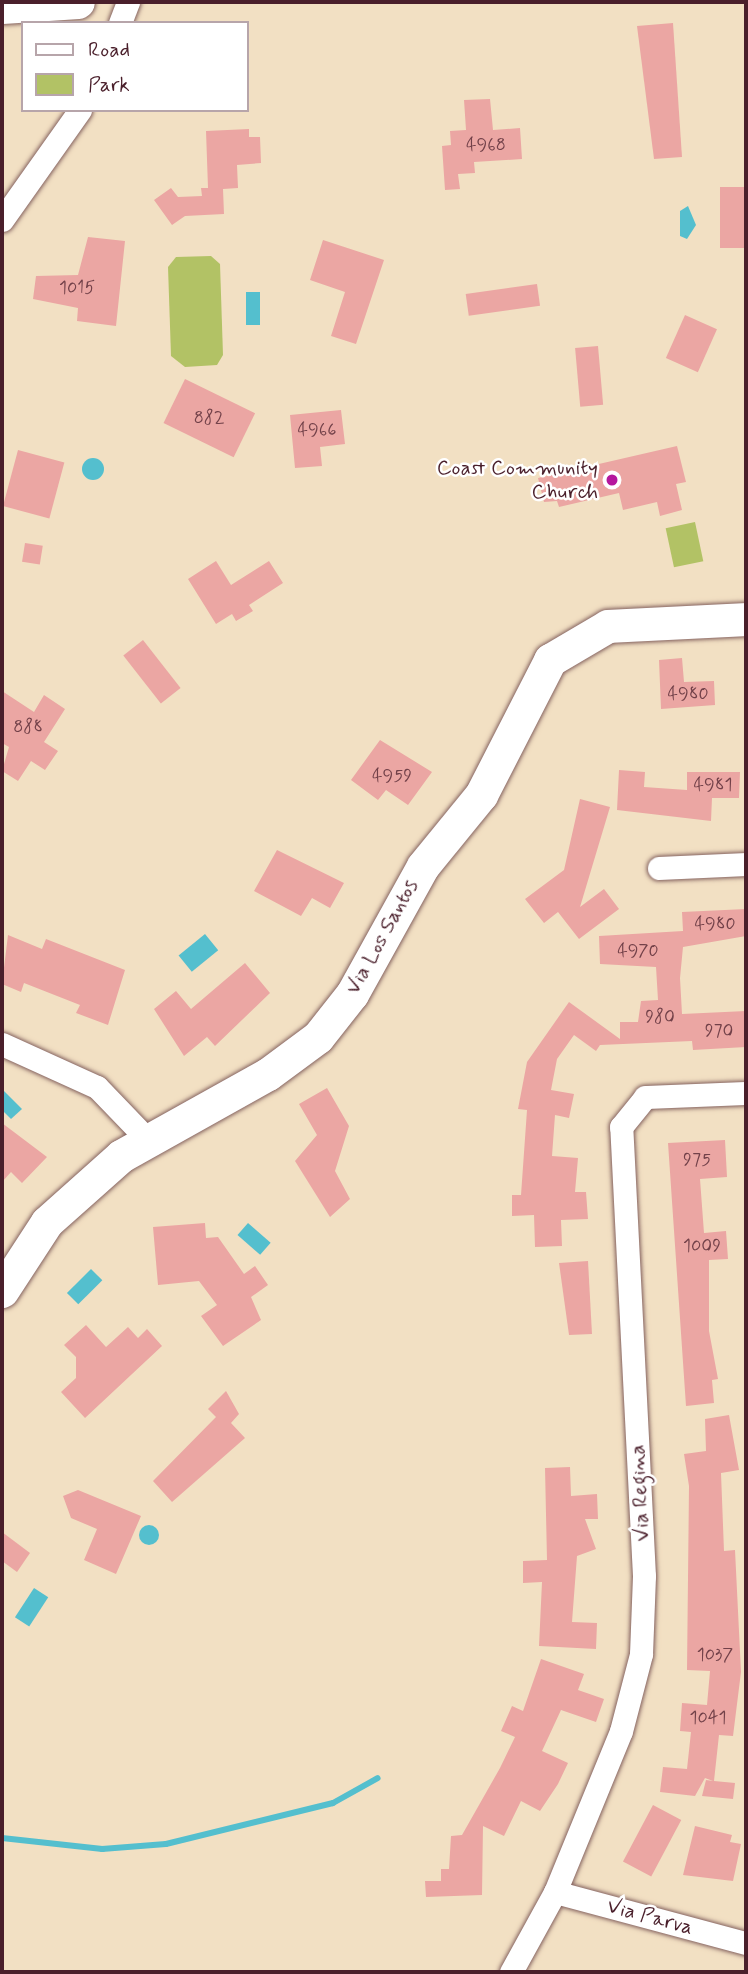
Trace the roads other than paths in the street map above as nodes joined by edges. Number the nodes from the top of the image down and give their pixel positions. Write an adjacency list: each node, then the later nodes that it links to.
1 (78, 2): 3 (street)
2 (128, 2): 4 (street)
3 (2, 7)
4 (121, 21)
5 (79, 112): 6 (street)
6 (2, 220)
7 (746, 619): 12 (street, Via Los Santos)
8 (746, 864): 9 (street)
9 (659, 868)
10 (2, 1044): 12 (street)
11 (746, 1093): 14 (street, Via Regina)
12 (147, 1139): 13 (street, Via Los Santos)
13 (2, 1291)
14 (555, 1892): 15 (street, Via Parva); 16 (street, Via Regina)
15 (746, 1943)
16 (511, 1972)

